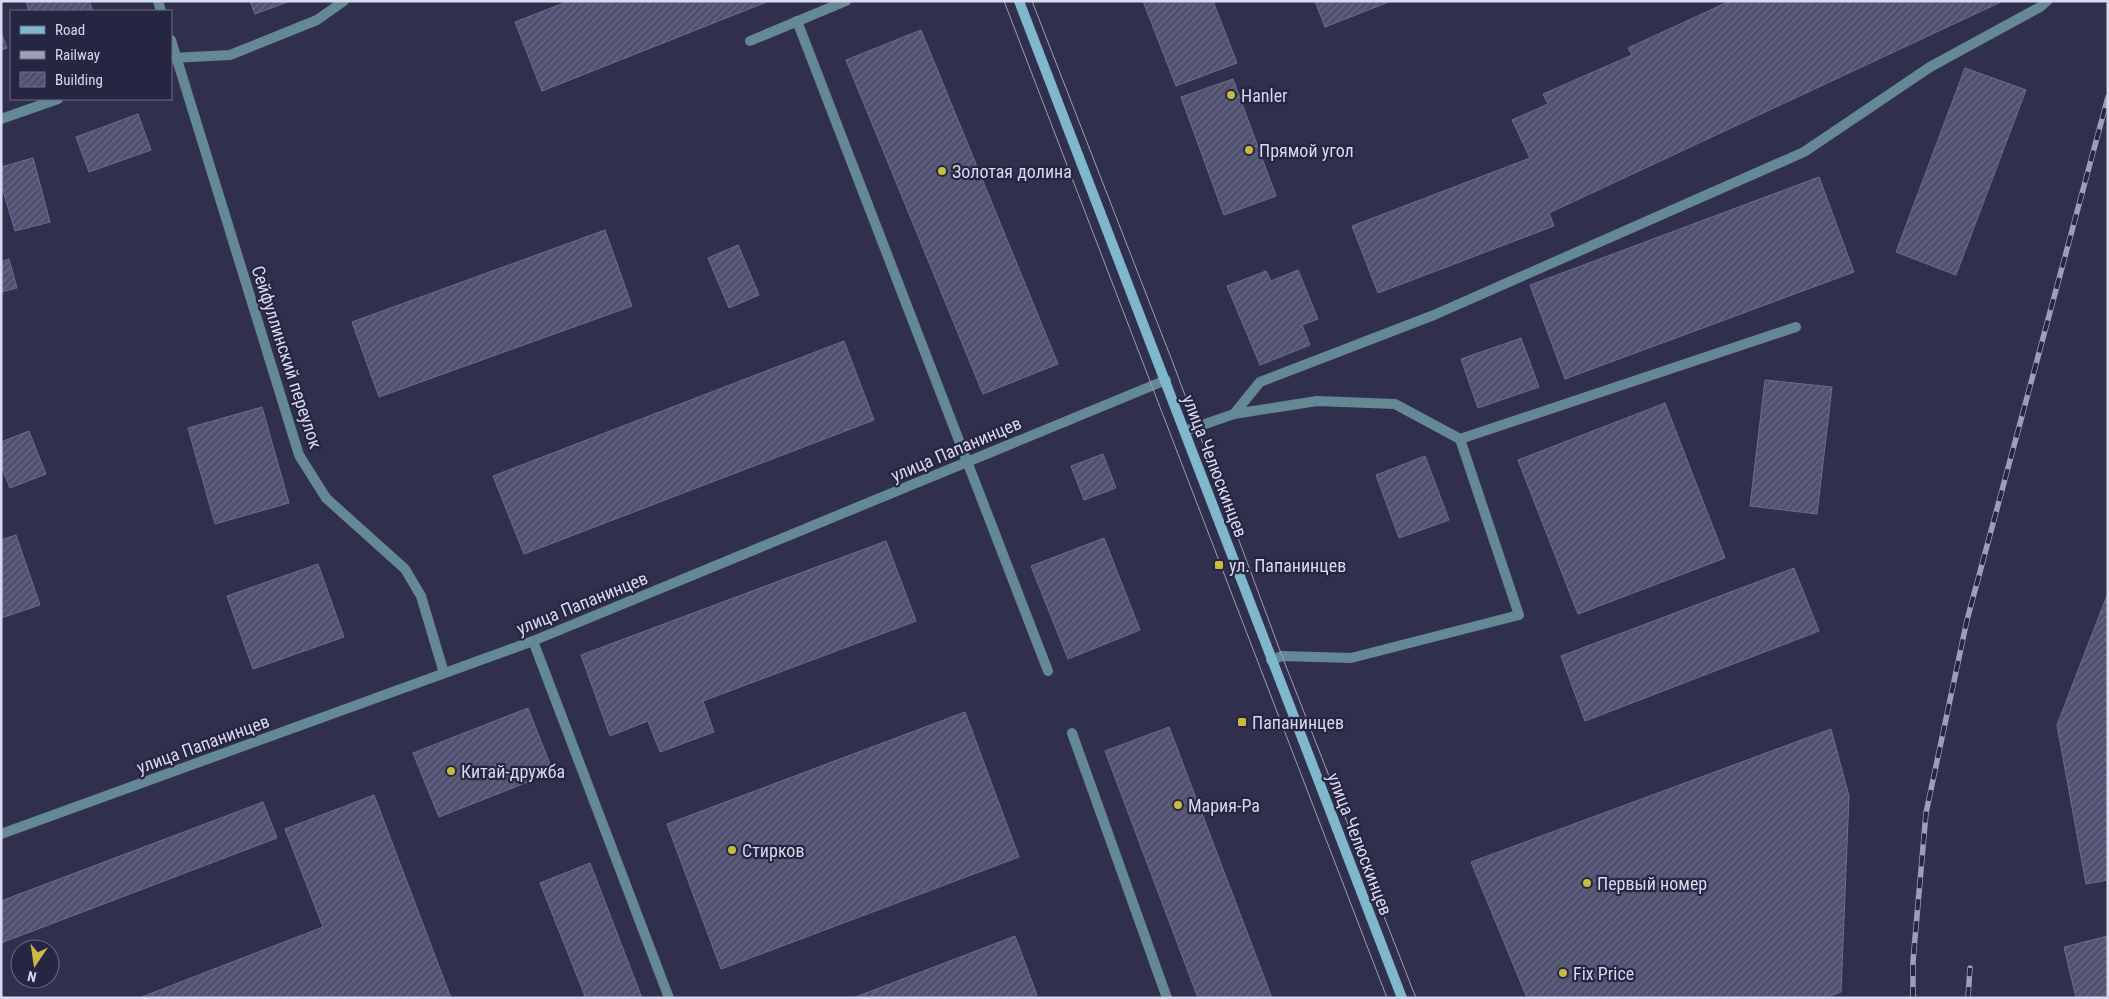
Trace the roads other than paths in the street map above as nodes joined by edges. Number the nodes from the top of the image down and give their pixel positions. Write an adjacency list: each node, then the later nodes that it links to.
1 (344, 1): 7 (street)
2 (846, 1): 5 (street)
3 (1019, 1): 11 (main road, улица Челюскинцев)
4 (2047, 1): 12 (street)
5 (797, 21): 6 (street); 15 (street)
6 (750, 41)
7 (174, 57): 19 (street, Сейфуллинский переулок)
8 (55, 100): 9 (street)
9 (1, 119)
10 (1796, 327): 14 (street)
11 (1166, 380): 13 (main road, улица Челюскинцев); 15 (street, улица Папанинцев)
12 (1234, 414): 13 (street); 14 (street)
13 (1185, 431): 17 (main road, улица Челюскинцев)
14 (1460, 439): 17 (street)
15 (968, 462): 16 (street, улица Папанинцев); 18 (street)
16 (533, 641): 19 (street, улица Папанинцев); 22 (street)
17 (1271, 660): 24 (main road, улица Челюскинцев)
18 (1048, 671)
19 (444, 674): 21 (street, улица Папанинцев)
20 (1072, 733): 23 (street)
21 (1, 834)
22 (669, 998)
23 (1167, 998)
24 (1402, 998)

